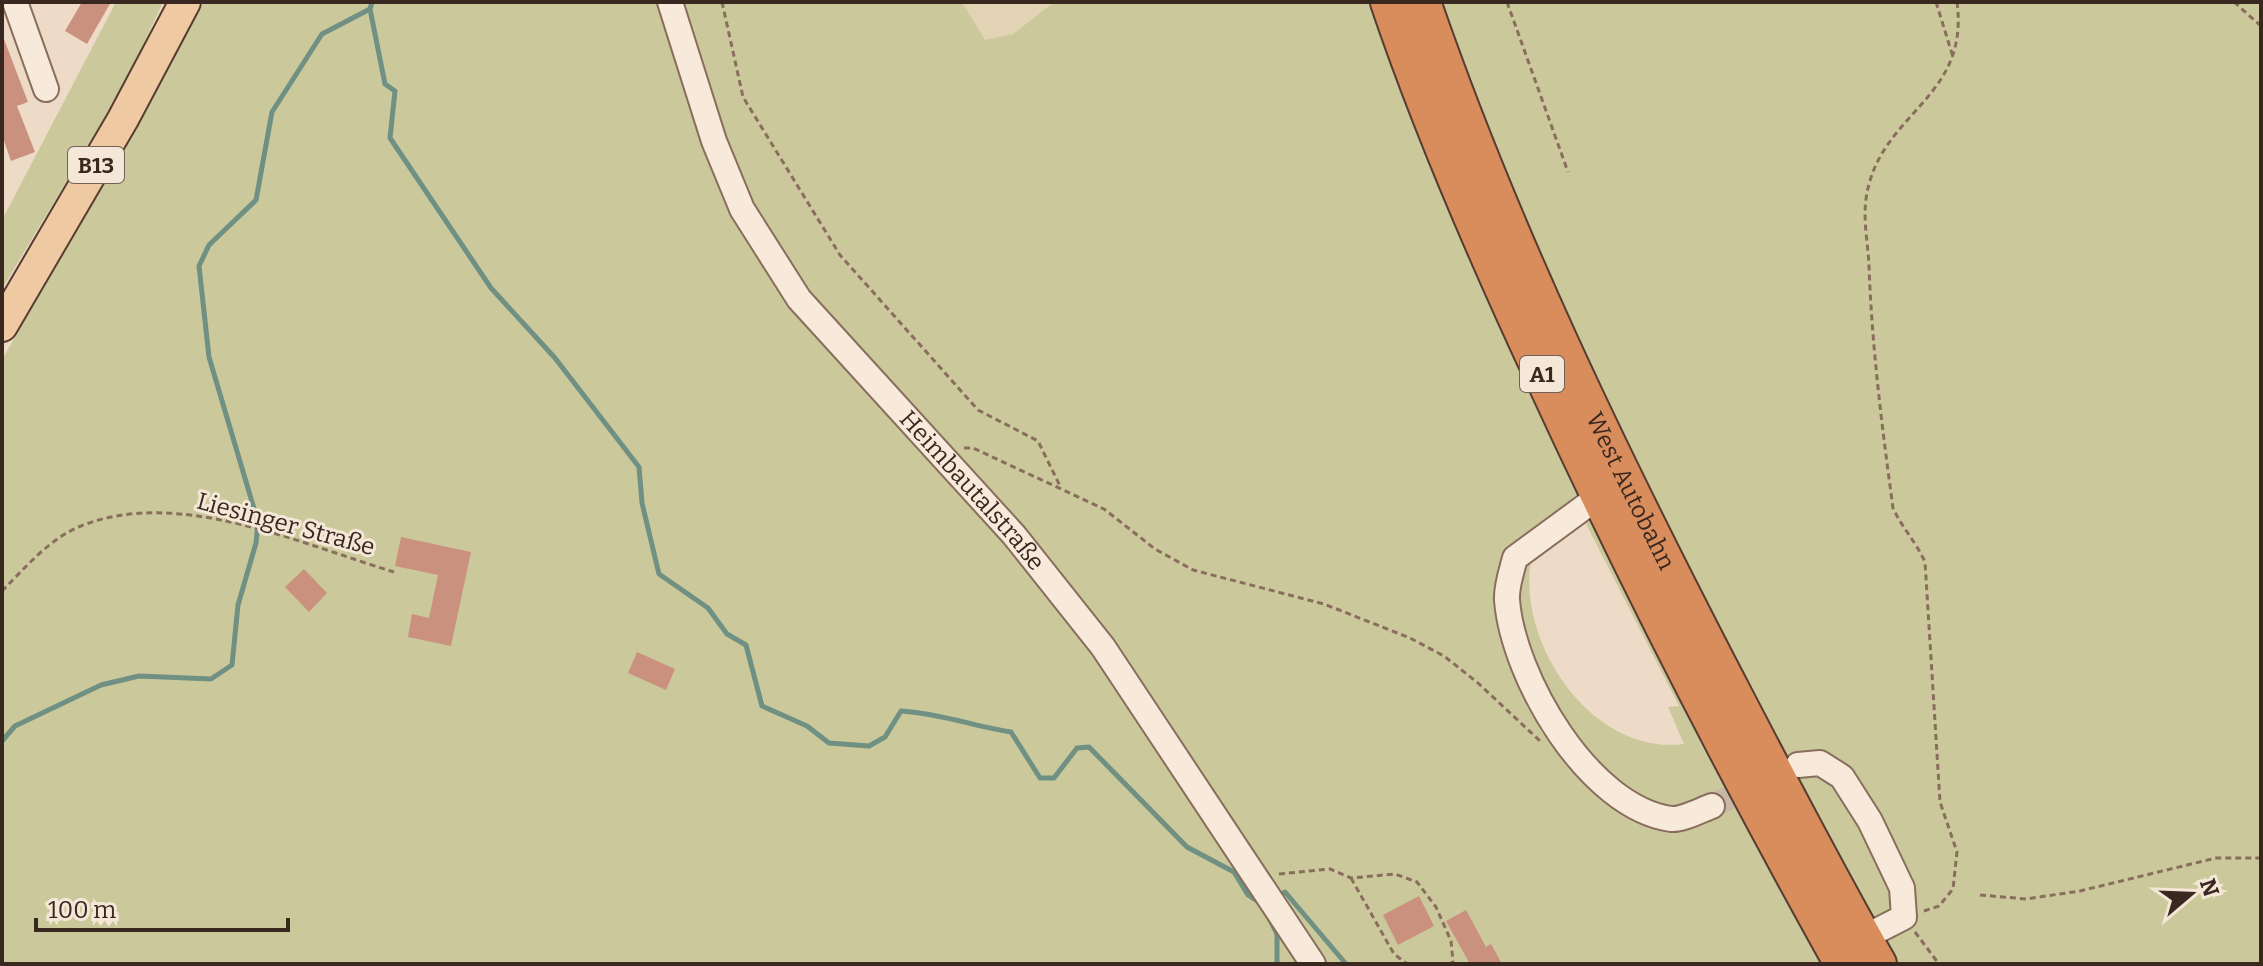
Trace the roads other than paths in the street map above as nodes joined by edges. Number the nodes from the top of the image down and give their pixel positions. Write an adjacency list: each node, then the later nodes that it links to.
1 (15, 2): 6 (street)
2 (185, 2): 7 (main road, B13)
3 (670, 2): 12 (street, Heimbautalstraße)
4 (1389, 2): 8 (highway, West Autobahn / A1)
5 (1422, 2): 11 (highway, West Autobahn / A1)
6 (46, 89)
7 (2, 326)
8 (1598, 497): 10 (street); 11 (highway, West Autobahn / A1)
9 (1798, 765): 11 (street)
10 (1712, 806)
11 (1862, 955)
12 (1313, 964)

